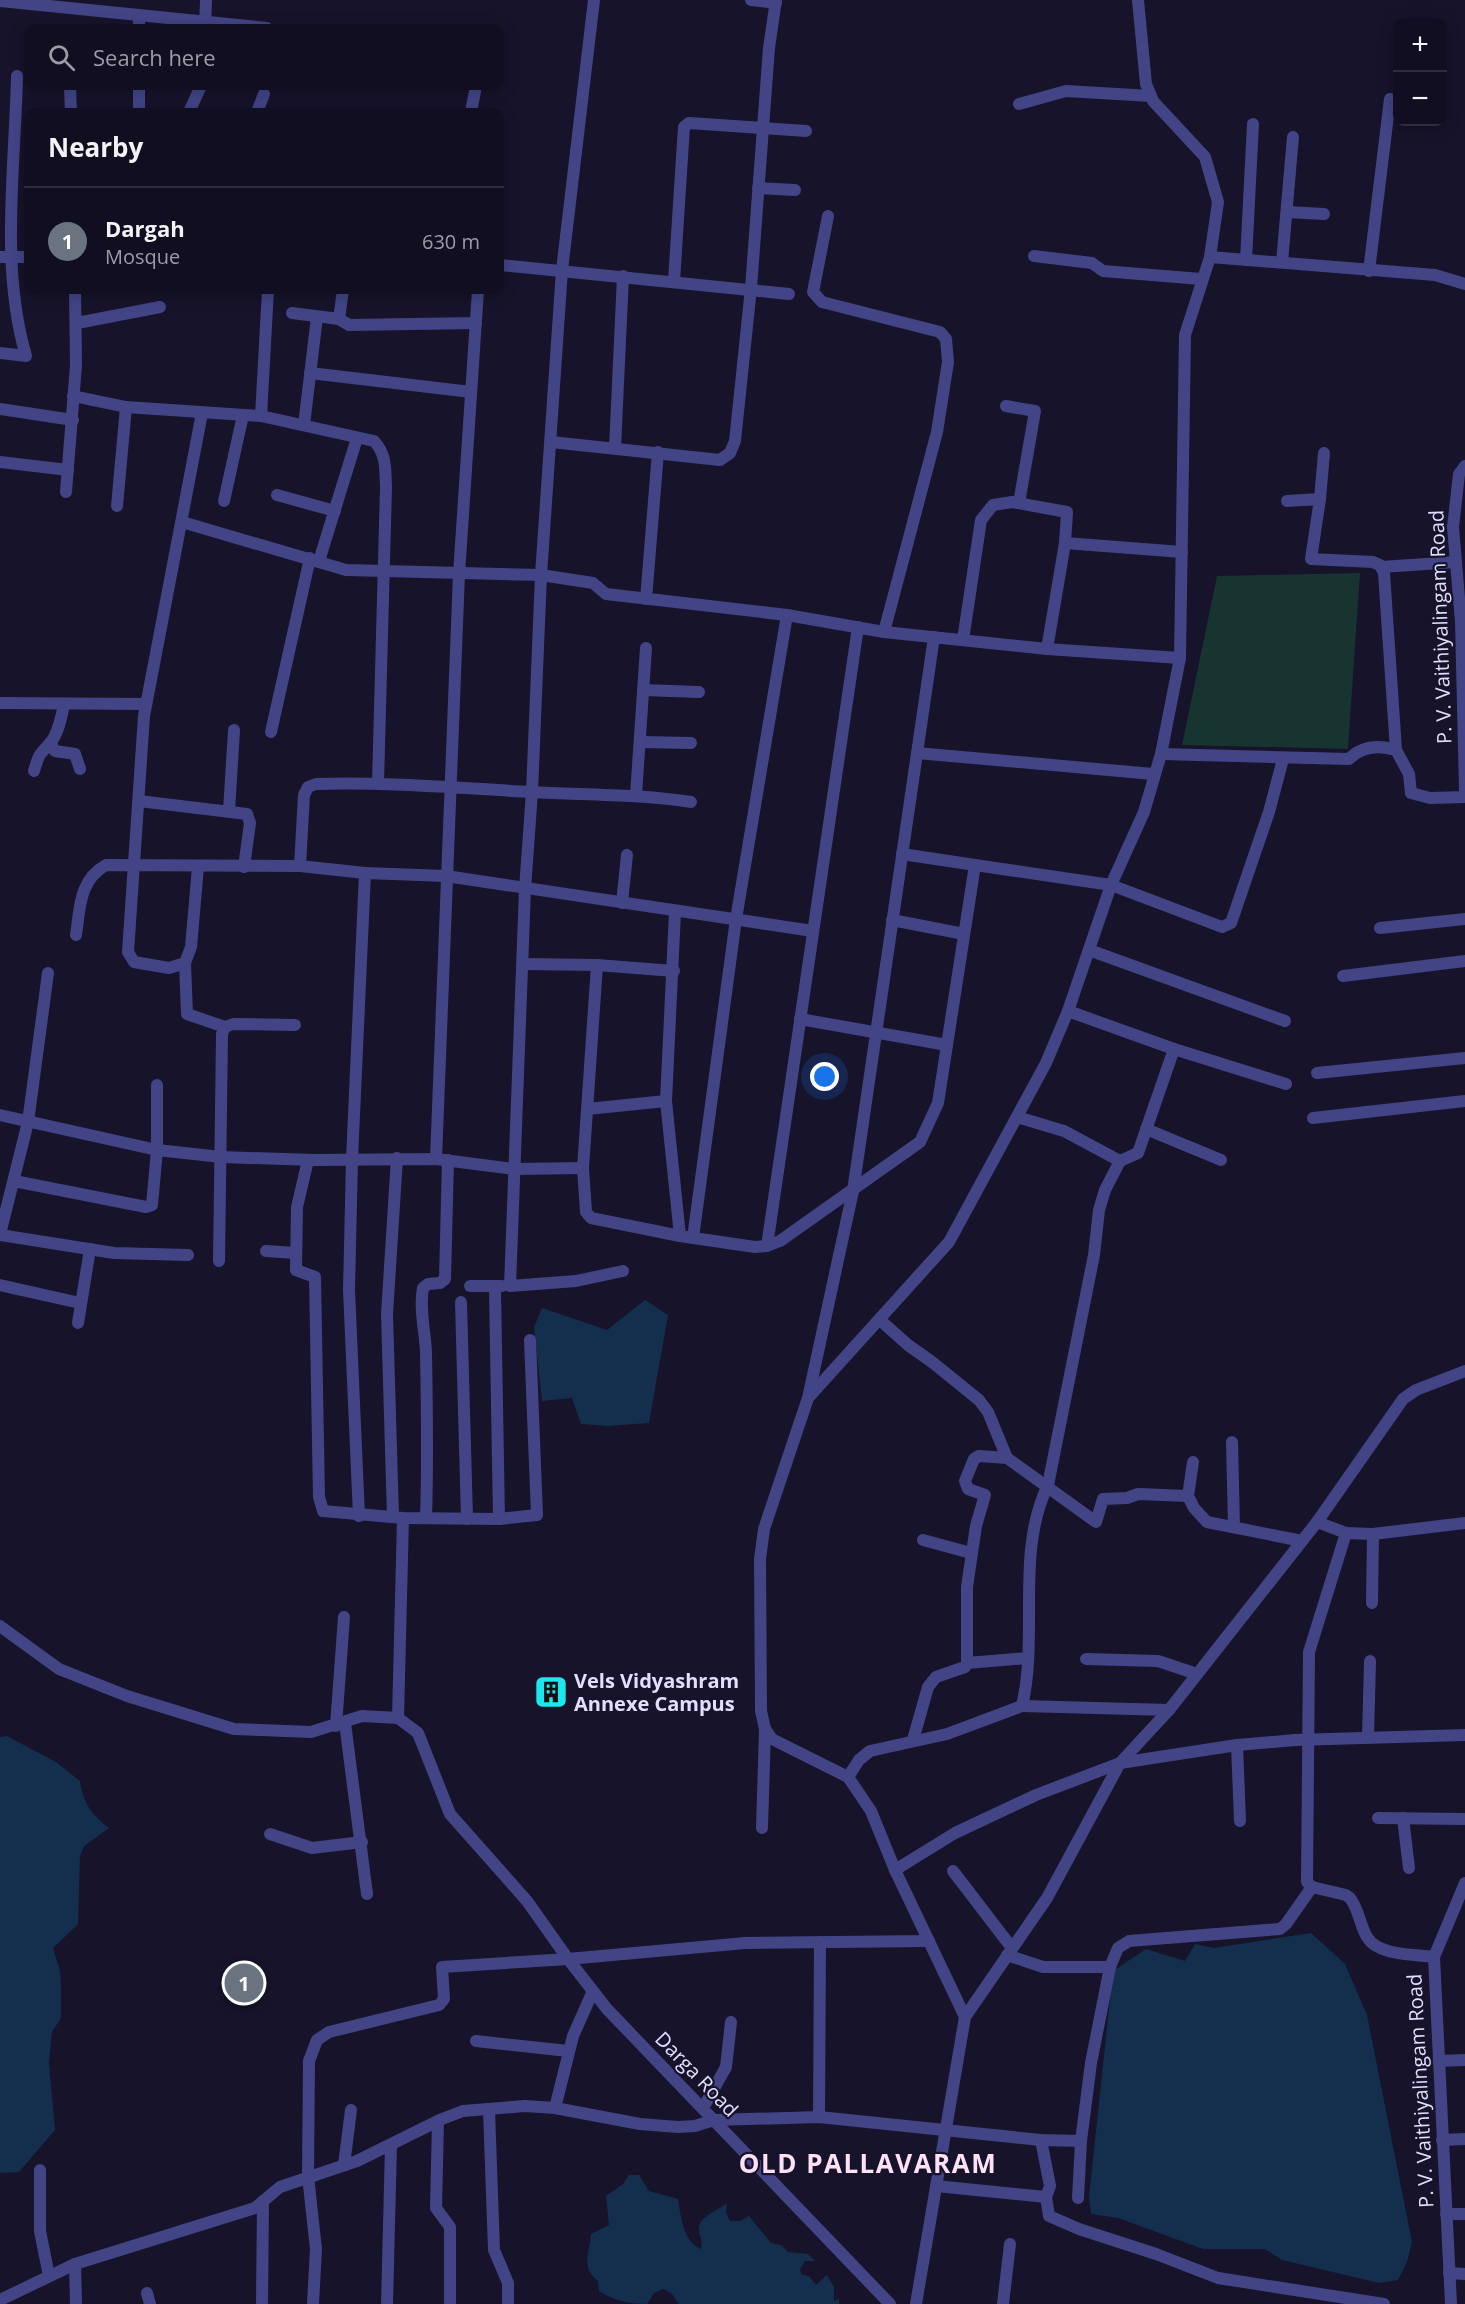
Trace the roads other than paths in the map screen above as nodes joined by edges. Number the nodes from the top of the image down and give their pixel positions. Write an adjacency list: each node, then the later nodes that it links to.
1 (206, 0): 9 (street)
2 (594, 0): 40 (street)
3 (751, 0): 6 (street)
4 (1138, 0): 16 (street)
5 (0, 1): 7 (street)
6 (776, 2): 25 (street)
7 (139, 22): 8 (street)
8 (172, 24)
9 (205, 24)
10 (17, 76): 34 (street)
11 (70, 90): 19 (street)
12 (139, 90): 20 (street)
13 (199, 90): 21 (street)
14 (475, 90): 23 (street)
15 (264, 94): 22 (street)
16 (1151, 96): 18 (street); 36 (street)
17 (1390, 99): 41 (street)
18 (1019, 104)
19 (70, 108)
20 (139, 108)
21 (191, 108)
22 (259, 108)
23 (472, 108)
24 (1253, 124): 37 (street)
25 (763, 128): 26 (street); 28 (street); 44 (street)
26 (806, 131)
27 (1293, 137): 30 (street)
28 (759, 188): 29 (street); 46 (street)
29 (795, 190)
30 (1287, 212): 31 (street); 38 (street)
31 (1324, 214)
32 (828, 216): 98 (street)
33 (1034, 256): 43 (street)
34 (4, 257): 35 (street); 58 (street)
35 (24, 257)
36 (1210, 257): 37 (street); 43 (street)
37 (1246, 260): 38 (street)
38 (1282, 262): 41 (street)
39 (504, 265): 40 (street)
40 (562, 270): 42 (street); 71 (street)
41 (1369, 271): 45 (street)
42 (623, 276): 44 (street); 72 (street)
43 (1201, 279): 88 (street)
44 (674, 281): 46 (street)
45 (1465, 284)
46 (751, 288): 51 (street); 73 (street)
47 (75, 294): 56 (street)
48 (268, 294): 67 (street)
49 (342, 294): 55 (street)
50 (478, 294): 57 (street)
51 (789, 294)
52 (160, 307): 56 (street)
53 (292, 313): 54 (street)
54 (317, 317): 55 (street); 59 (street)
55 (339, 319): 57 (street)
56 (77, 323): 61 (street)
57 (476, 323): 60 (street)
58 (0, 353)
59 (310, 373): 60 (street); 69 (street)
60 (471, 392): 93 (street)
61 (73, 396): 63 (street); 68 (street)
62 (1006, 406): 83 (street)
63 (126, 407): 65 (street); 84 (street)
64 (0, 409): 68 (street)
65 (202, 413): 66 (street); 86 (street)
66 (243, 415): 67 (street); 81 (street)
67 (261, 416): 69 (street)
68 (73, 420): 77 (street)
69 (303, 425): 70 (street)
70 (357, 438): 85 (street); 92 (street)
71 (551, 442): 72 (street); 94 (street)
72 (615, 448): 73 (street)
73 (658, 452): 95 (street)
74 (1324, 453): 80 (street)
75 (0, 462): 77 (street)
76 (1465, 466): 90 (street, P. V. Vaithiyalingam Road)
77 (68, 470): 78 (street)
78 (66, 492)
79 (277, 495): 85 (street)
80 (1320, 499): 82 (street); 91 (street)
81 (224, 501)
82 (1287, 501)
83 (1018, 503): 87 (street); 100 (street)
84 (117, 506)
85 (334, 511): 89 (street)
86 (182, 522): 89 (street); 106 (street)
87 (1065, 543): 88 (street); 102 (street)
88 (1182, 552): 103 (street)
89 (314, 560): 92 (street); 110 (street)
90 (1456, 562): 91 (street); 123 (street, P. V. Vaithiyalingam Road)
91 (1381, 567): 114 (street)
92 (383, 573): 93 (street); 121 (street)
93 (459, 574): 94 (street); 122 (street)
94 (541, 575): 95 (street); 124 (street)
95 (646, 599): 96 (street)
96 (788, 615): 97 (street); 143 (street)
97 (858, 627): 98 (street); 147 (street)
98 (884, 632): 99 (street)
99 (934, 637): 100 (street); 115 (street)
100 (963, 640): 102 (street)
101 (646, 648): 104 (street)
102 (1047, 648): 103 (street)
103 (1180, 658): 116 (street)
104 (643, 690): 105 (street); 111 (street)
105 (699, 692)
106 (146, 704): 107 (street); 127 (street)
107 (64, 705): 108 (street); 113 (street)
108 (1, 706)
109 (234, 730): 129 (street)
110 (271, 732)
111 (640, 742): 112 (street); 125 (street)
112 (692, 742)
113 (50, 743): 118 (street); 119 (street)
114 (1396, 750): 117 (street); 126 (street)
115 (917, 753): 120 (street); 130 (street)
116 (1161, 754): 117 (street); 120 (street)
117 (1283, 759): 139 (street)
118 (80, 770)
119 (34, 771)
120 (1153, 774): 139 (street)
121 (378, 783): 122 (street); 134 (street)
122 (452, 785): 124 (street); 138 (street)
123 (1465, 790)
124 (532, 792): 125 (street); 140 (street)
125 (636, 795): 128 (street)
126 (1465, 797)
127 (139, 801): 129 (street); 132 (street)
128 (691, 802)
129 (229, 810): 136 (street)
130 (902, 854): 133 (street); 145 (street)
131 (627, 855): 141 (street)
132 (135, 864): 135 (street); 149 (street); 152 (street)
133 (975, 865): 139 (street); 148 (street)
134 (300, 866): 136 (street); 137 (street)
135 (198, 867): 136 (street); 152 (street)
136 (244, 867)
137 (365, 873): 138 (street); 181 (street)
138 (446, 876): 140 (street); 183 (street)
139 (1111, 885): 150 (street)
140 (525, 889): 141 (street); 153 (street)
141 (622, 903): 142 (street)
142 (675, 912): 143 (street); 155 (street)
143 (736, 919): 147 (street); 191 (street)
144 (1465, 919): 146 (street)
145 (892, 920): 148 (street); 163 (street)
146 (1380, 928)
147 (813, 931): 159 (street)
148 (964, 934): 164 (street)
149 (76, 935)
150 (1089, 950): 158 (street); 160 (street)
151 (1465, 962): 157 (street)
152 (185, 963): 162 (street)
153 (523, 964): 154 (street); 187 (street)
154 (597, 965): 155 (street); 172 (street)
155 (674, 971): 170 (street)
156 (48, 973): 176 (street)
157 (1343, 976)
158 (1068, 1011): 165 (street); 174 (street)
159 (800, 1019): 163 (street); 192 (street)
160 (1285, 1021)
161 (295, 1025): 162 (street)
162 (225, 1027): 179 (street)
163 (876, 1034): 164 (street); 189 (street)
164 (947, 1045): 189 (street)
165 (1174, 1049): 168 (street); 177 (street)
166 (1465, 1058): 167 (street)
167 (1317, 1073)
168 (1286, 1084)
169 (157, 1085): 178 (street)
170 (666, 1101): 172 (street); 191 (street)
171 (1465, 1101): 175 (street)
172 (587, 1109): 186 (street)
173 (0, 1115): 176 (street)
174 (1017, 1117): 185 (street); 204 (street)
175 (1313, 1118)
176 (28, 1122): 178 (street); 188 (street)
177 (1146, 1129): 184 (street); 185 (street)
178 (157, 1150): 179 (street); 188 (street)
179 (221, 1157): 182 (street); 197 (street)
180 (397, 1158): 181 (street); 183 (street); 215 (street)
181 (352, 1159): 182 (street); 214 (street)
182 (308, 1160): 195 (street)
183 (442, 1160): 187 (street); 216 (street)
184 (1221, 1160)
185 (1120, 1161): 212 (street)
186 (583, 1168): 187 (street); 191 (street)
187 (514, 1169): 201 (street)
188 (14, 1181): 190 (street)
189 (853, 1191): 192 (street); 208 (street)
190 (0, 1235): 193 (street)
191 (686, 1237): 192 (street)
192 (767, 1246)
193 (90, 1250): 196 (street); 203 (street)
194 (266, 1251): 195 (street)
195 (295, 1253): 214 (street)
196 (188, 1256)
197 (219, 1261)
198 (623, 1271): 201 (street)
199 (0, 1285): 203 (street)
200 (470, 1286): 201 (street)
201 (504, 1286): 218 (street)
202 (461, 1302): 217 (street)
203 (80, 1303): 205 (street)
204 (880, 1320): 208 (street); 210 (street)
205 (78, 1323)
206 (530, 1340): 218 (street)
207 (1465, 1371): 219 (street)
208 (808, 1398): 239 (street)
209 (1232, 1442): 221 (street)
210 (1007, 1458): 212 (street); 226 (street)
211 (1193, 1462): 213 (street)
212 (1048, 1485): 213 (street); 230 (street)
213 (1188, 1496): 221 (street)
214 (359, 1515): 215 (street)
215 (398, 1517): 216 (street); 237 (street)
216 (426, 1518): 217 (street)
217 (467, 1518): 218 (street)
218 (499, 1519)
219 (1317, 1522): 222 (street); 225 (street)
220 (1465, 1523): 223 (street)
221 (1233, 1527): 225 (street)
222 (1346, 1533): 223 (street); 243 (street)
223 (1373, 1534): 227 (street)
224 (923, 1540): 226 (street)
225 (1302, 1541): 234 (street)
226 (971, 1553): 233 (street)
227 (1372, 1603)
228 (344, 1617): 238 (street)
229 (0, 1626): 238 (street)
230 (1028, 1658): 233 (street); 235 (street)
231 (1086, 1659): 234 (street)
232 (1370, 1661): 241 (street)
233 (967, 1663): 242 (street)
234 (1197, 1674): 236 (street)
235 (1022, 1706): 236 (street); 242 (street)
236 (1169, 1710): 245 (street)
237 (398, 1718): 238 (street); 264 (street, Darga Road)
238 (340, 1724): 253 (street)
239 (765, 1729): 246 (street); 251 (street)
240 (1465, 1735): 241 (street)
241 (1368, 1737): 243 (street)
242 (913, 1740): 246 (street)
243 (1310, 1740): 244 (street); 258 (street)
244 (1237, 1745): 245 (street); 250 (street)
245 (1120, 1763): 255 (street); 262 (street)
246 (848, 1777): 255 (street)
247 (1378, 1818): 248 (street)
248 (1403, 1818): 249 (street); 254 (street)
249 (1465, 1819)
250 (1239, 1821)
251 (762, 1828)
252 (270, 1834): 253 (street)
253 (362, 1842): 259 (street)
254 (1409, 1868)
255 (895, 1870): 260 (street)
256 (952, 1871): 262 (street)
257 (1465, 1883): 263 (street, P. V. Vaithiyalingam Road)
258 (1312, 1887): 263 (street); 265 (street)
259 (367, 1894)
260 (929, 1941): 261 (street); 267 (street)
261 (820, 1942): 264 (street); 277 (street)
262 (1010, 1952): 265 (street); 267 (street)
263 (1434, 1957): 272 (street, P. V. Vaithiyalingam Road)
264 (568, 1959): 266 (street, Darga Road); 288 (street)
265 (1110, 1967): 284 (street)
266 (593, 1991): 270 (street); 274 (street, Darga Road)
267 (965, 2017): 280 (street)
268 (731, 2022): 274 (street)
269 (476, 2041): 270 (street)
270 (568, 2051): 273 (street)
271 (1465, 2060): 272 (street)
272 (1438, 2061): 283 (street, P. V. Vaithiyalingam Road)
273 (555, 2108): 276 (street); 278 (street)
274 (703, 2108): 278 (street, Darga Road)
275 (351, 2110): 286 (street)
276 (489, 2110): 279 (street); 307 (street)
277 (819, 2117): 278 (street); 280 (street)
278 (714, 2120): 308 (street, Darga Road)
279 (438, 2121): 285 (street); 306 (street)
280 (946, 2130): 282 (street); 289 (street)
281 (1465, 2139): 283 (street)
282 (1041, 2140): 284 (street); 290 (street)
283 (1442, 2140): 293 (street, P. V. Vaithiyalingam Road)
284 (1081, 2141): 291 (street)
285 (390, 2146): 286 (street); 305 (street)
286 (344, 2165): 288 (street)
287 (40, 2170): 299 (street)
288 (308, 2176): 292 (street); 304 (street)
289 (936, 2186): 290 (street); 309 (street)
290 (1046, 2197): 300 (street)
291 (1078, 2198)
292 (263, 2201): 296 (street); 303 (street)
293 (1446, 2214): 294 (street); 297 (street, P. V. Vaithiyalingam Road)
294 (1465, 2214)
295 (1010, 2244): 310 (street)
296 (75, 2264): 299 (street); 302 (street)
297 (1449, 2273): 298 (street); 312 (street, P. V. Vaithiyalingam Road)
298 (1465, 2274)
299 (49, 2276): 301 (street)
300 (1303, 2298): 311 (street)
301 (0, 2300)
302 (76, 2304)
303 (262, 2304)
304 (313, 2304)
305 (387, 2304)
306 (450, 2304)
307 (508, 2304)
308 (890, 2304)
309 (916, 2304)
310 (1003, 2304)
311 (1384, 2304)
312 (1451, 2304)

